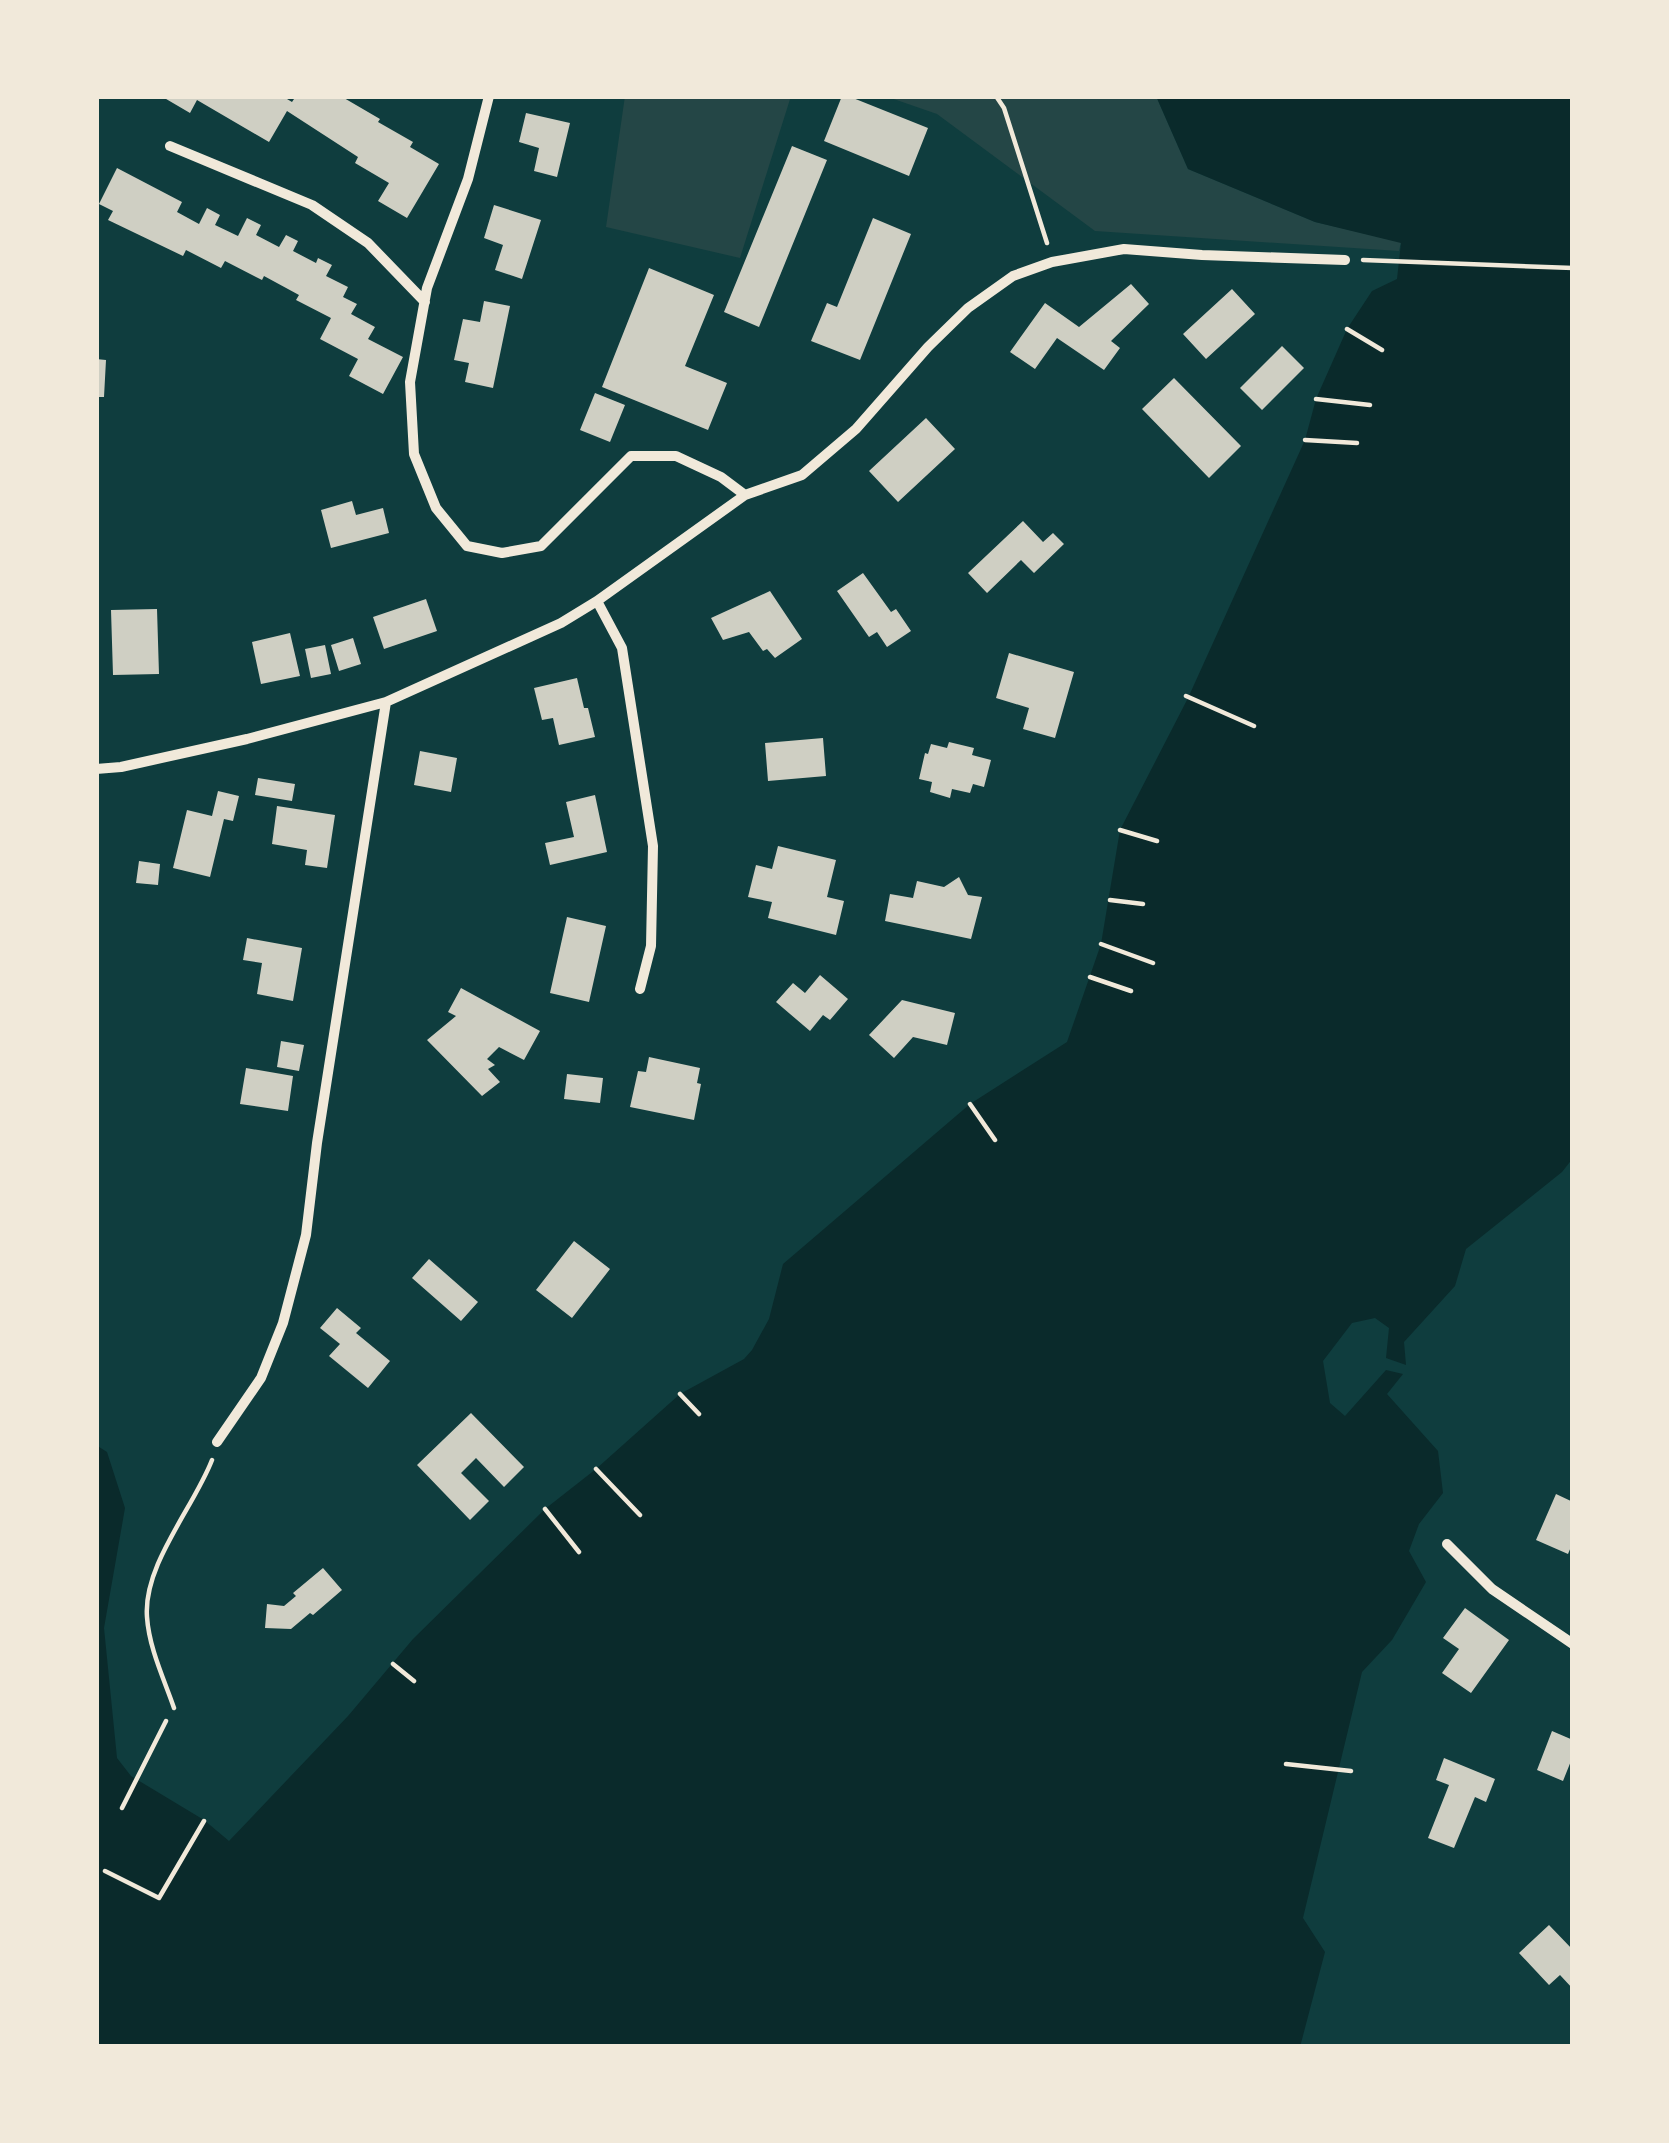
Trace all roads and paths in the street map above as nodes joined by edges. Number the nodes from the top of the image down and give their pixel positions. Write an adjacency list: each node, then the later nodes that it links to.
1 (489, 96): 7 (street)
2 (996, 96): 5 (path)
3 (170, 146): 7 (street)
4 (1345, 260): 5 (street); 6 (path)
5 (1052, 262): 14 (street)
6 (1573, 268)
7 (424, 302): 14 (street)
8 (1347, 329): 9 (path)
9 (1382, 350)
10 (1316, 399): 11 (path)
11 (1370, 405)
12 (1304, 440): 13 (path)
13 (1358, 442)
14 (745, 495): 15 (street)
15 (597, 601): 17 (street); 27 (street)
16 (1186, 696): 18 (path)
17 (386, 702): 19 (street); 33 (street)
18 (1254, 726)
19 (96, 769)
20 (1120, 830): 21 (path)
21 (1157, 842)
22 (1110, 900): 23 (path)
23 (1142, 904)
24 (1101, 944): 25 (path)
25 (1153, 962)
26 (1090, 977): 28 (path)
27 (640, 989)
28 (1131, 991)
29 (970, 1104): 30 (path)
30 (995, 1140)
31 (680, 1394): 32 (path)
32 (699, 1414)
33 (217, 1442): 42 (path)
34 (596, 1469): 36 (path)
35 (545, 1509): 38 (path)
36 (640, 1515)
37 (1447, 1544): 39 (street)
38 (579, 1552)
39 (1573, 1643)
40 (393, 1664): 41 (path)
41 (414, 1681)
42 (174, 1708)
43 (166, 1721): 46 (path)
44 (1286, 1764): 45 (path)
45 (1351, 1771)
46 (122, 1808)
47 (204, 1820): 48 (path)
48 (105, 1871)

